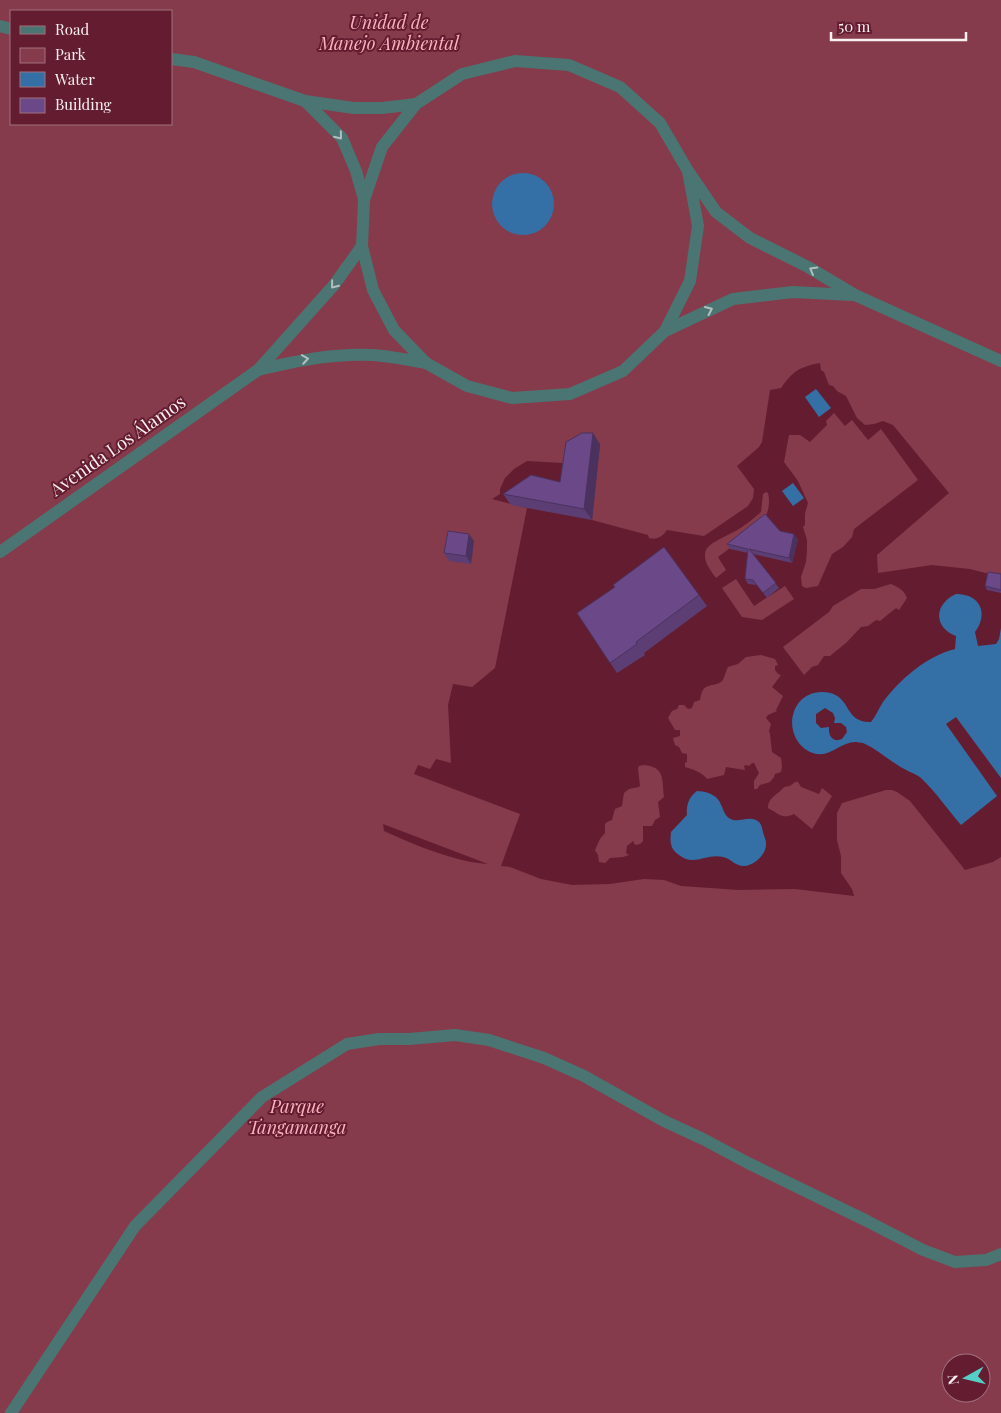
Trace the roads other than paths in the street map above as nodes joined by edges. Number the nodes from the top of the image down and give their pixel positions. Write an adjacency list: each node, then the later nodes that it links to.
1 (172, 60): 2 (street)
2 (305, 101): 3 (street); 5 (street, one-way to 5)
3 (416, 104): 4 (street); 5 (street)
4 (688, 171): 7 (street, one-way to 4); 8 (street)
5 (364, 200): 6 (street)
6 (362, 246): 10 (street); 11 (street, Avenida Los Álamos, one-way to 11)
7 (855, 295): 8 (street, one-way to 7); 9 (street)
8 (665, 331): 10 (street)
9 (1001, 361)
10 (426, 363): 11 (street, Avenida Los Álamos, one-way to 10)
11 (258, 370): 12 (street, Avenida Los Álamos)
12 (0, 552)
13 (1001, 1254): 14 (street)
14 (11, 1413)

